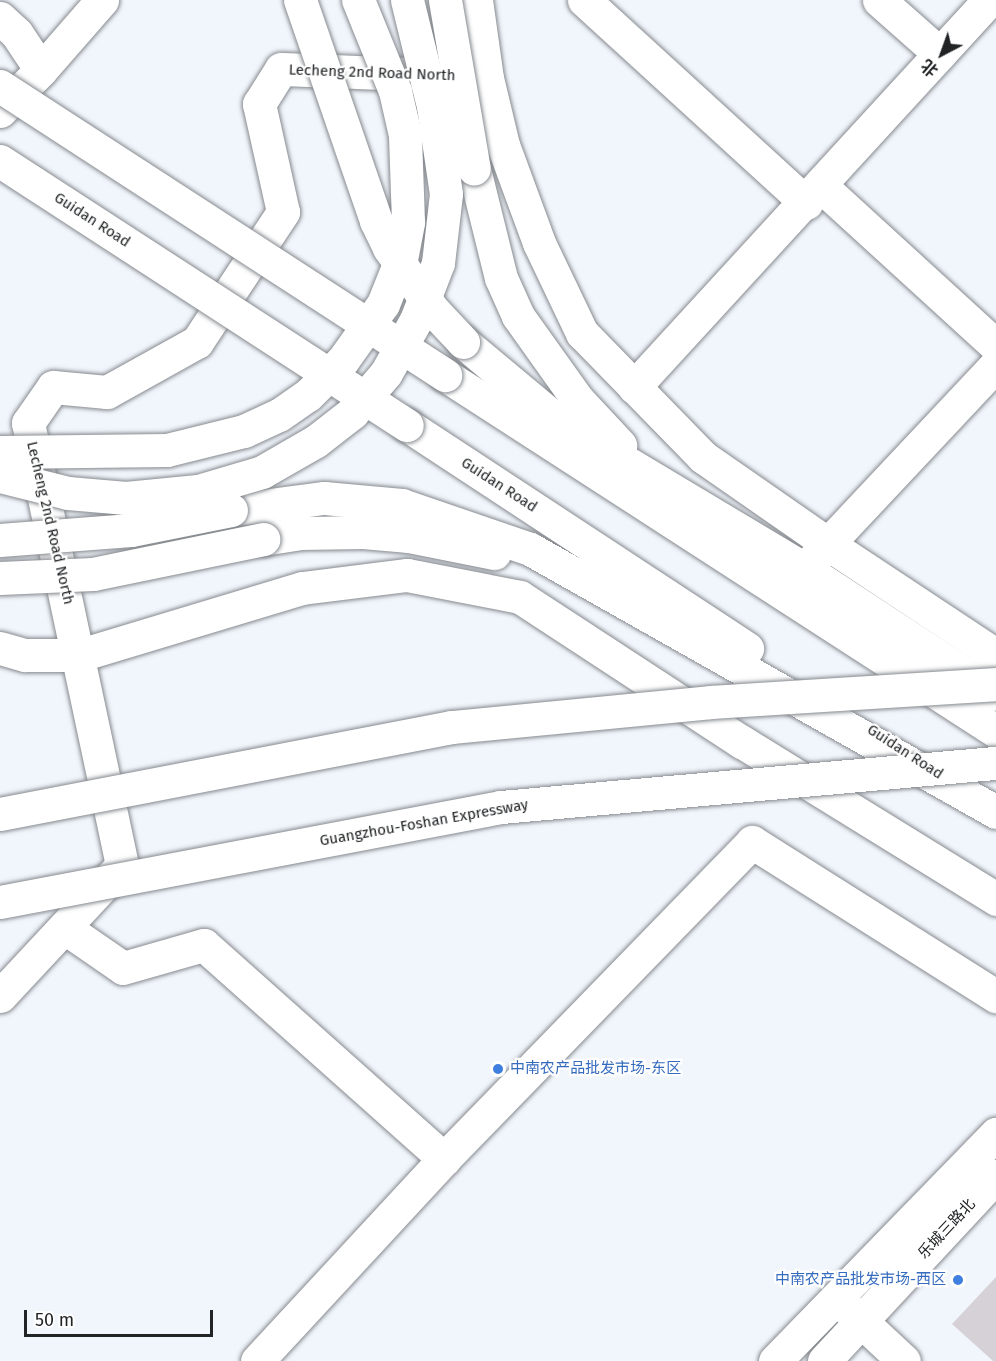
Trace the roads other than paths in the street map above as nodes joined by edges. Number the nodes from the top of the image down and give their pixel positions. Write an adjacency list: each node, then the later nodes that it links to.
1 (102, 0): 13 (main road)
2 (300, 0): 23 (main road, bridge)
3 (358, 0): 24 (main road, bridge)
4 (407, 0): 25 (main road, bridge)
5 (445, 0): 26 (main road, bridge)
6 (477, 0): 14 (main road)
7 (490, 0): 14 (main road)
8 (584, 0): 18 (main road)
9 (879, 0): 12 (main road)
10 (989, 0): 12 (main road)
11 (0, 18): 13 (main road)
12 (940, 54): 18 (main road)
13 (41, 70): 16 (main road)
14 (487, 78): 22 (main road); 32 (main road, Lecheng 2nd Road North)
15 (0, 86): 21 (main road, bridge)
16 (0, 111)
17 (0, 161): 38 (main road, Guidan Road, bridge)
18 (813, 194): 19 (main road); 22 (main road)
19 (996, 346)
20 (996, 364): 28 (main road)
21 (445, 375): 23 (main road); 36 (main road)
22 (634, 387): 28 (main road)
23 (559, 422): 26 (main road)
24 (0, 452)
25 (0, 476)
26 (667, 485): 29 (main road)
27 (0, 540): 38 (main road, bridge)
28 (828, 544): 29 (main road); 33 (main road)
29 (805, 569): 35 (main road)
30 (0, 578): 38 (main road, bridge)
31 (0, 648): 32 (main road)
32 (80, 654): 40 (main road); 42 (main road, Lecheng 2nd Road North)
33 (996, 655)
34 (996, 684): 39 (main road, bridge)
35 (996, 694)
36 (996, 731)
37 (996, 763): 41 (main road, Guangzhou-Foshan Expressway, bridge)
38 (996, 812)
39 (0, 814)
40 (996, 899)
41 (0, 902)
42 (65, 928): 43 (main road, Lecheng 2nd Road North); 46 (main road)
43 (0, 996)
44 (996, 996): 46 (main road)
45 (996, 1134): 48 (main road)
46 (444, 1159): 50 (main road)
47 (996, 1176): 49 (main road, 乐城三路北)
48 (836, 1299): 49 (main road); 51 (main road)
49 (861, 1322): 52 (main road, 乐城三路北); 53 (main road)
50 (257, 1361)
51 (775, 1361)
52 (824, 1361)
53 (904, 1361)

